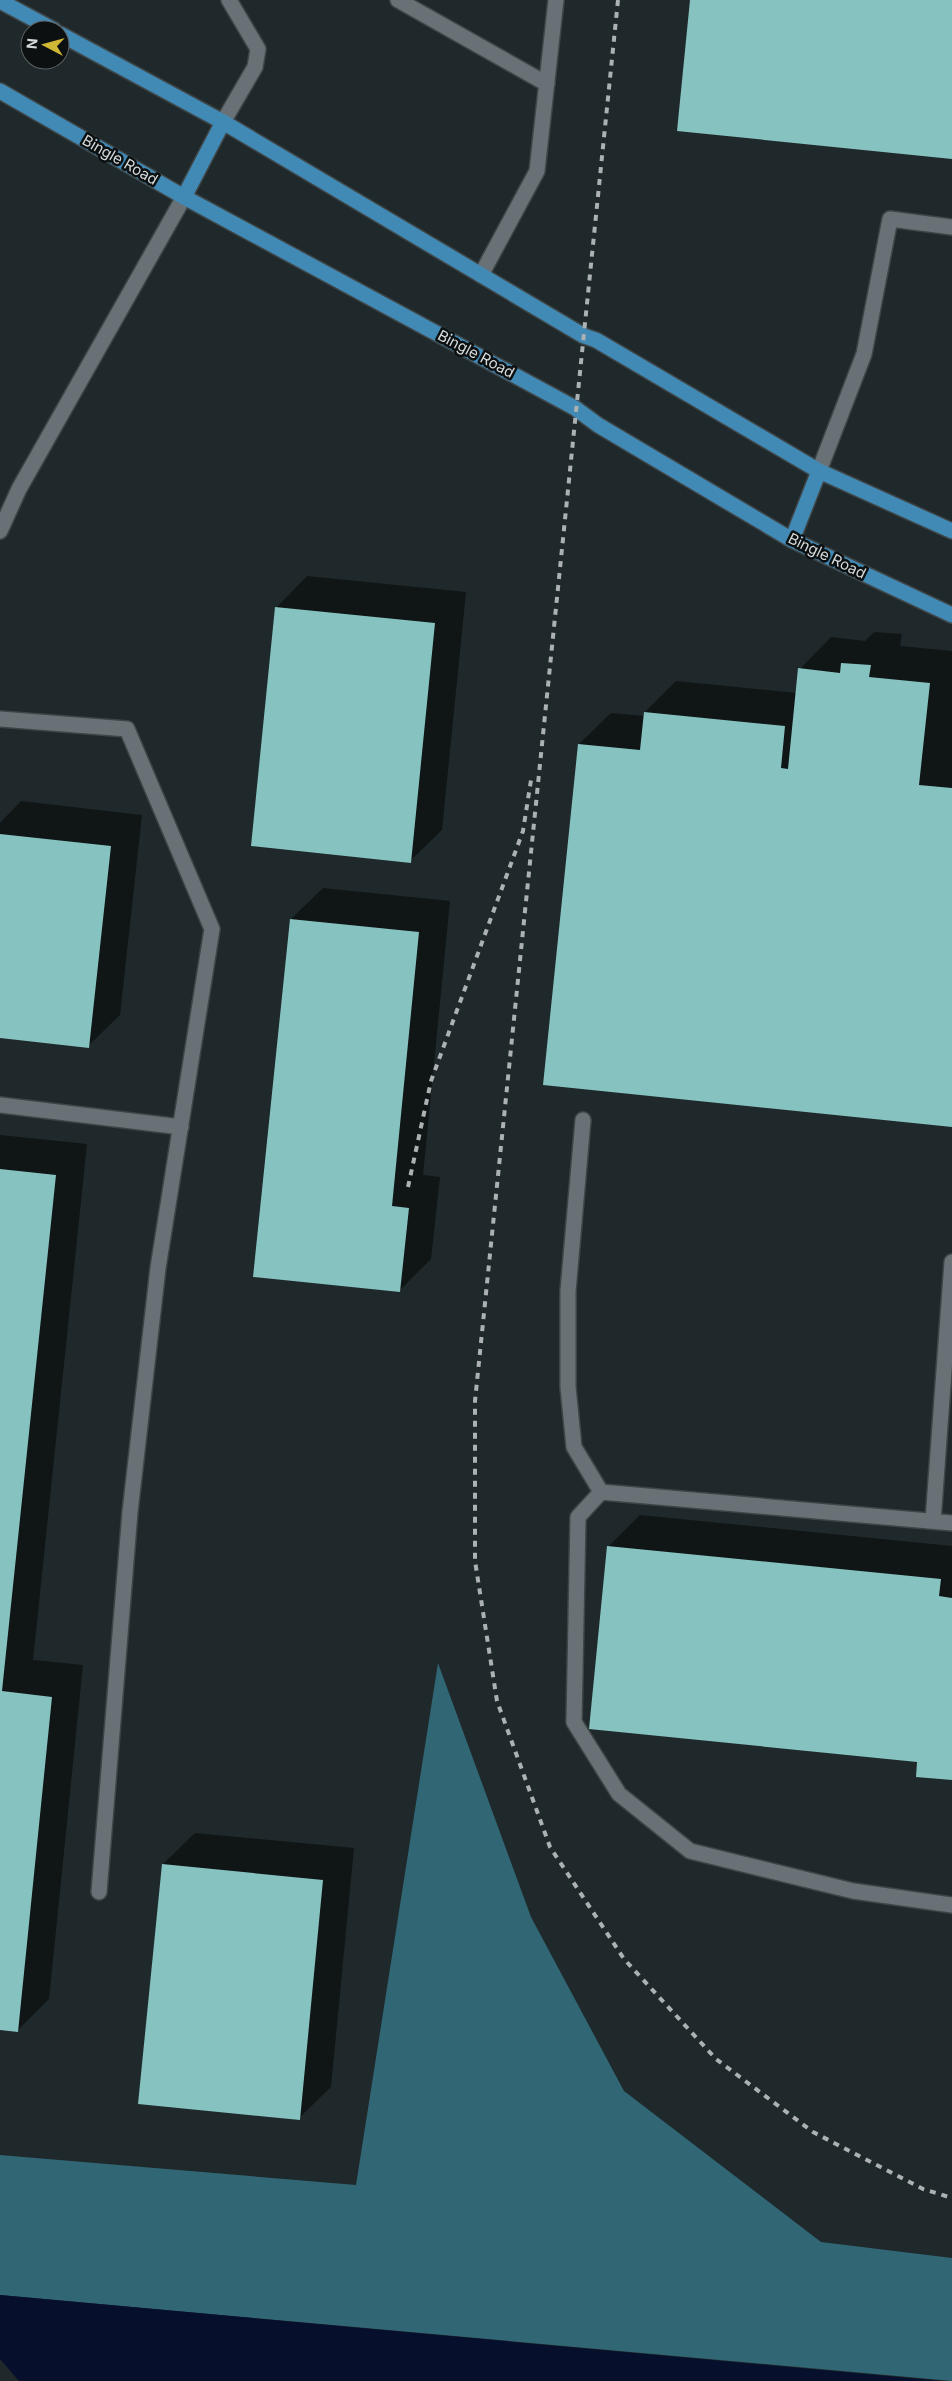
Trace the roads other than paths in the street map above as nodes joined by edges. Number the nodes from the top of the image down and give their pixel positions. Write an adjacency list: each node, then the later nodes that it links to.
1 (229, 0): 9 (lane)
2 (398, 0): 7 (lane)
3 (556, 0): 7 (lane)
4 (0, 1): 5 (main road)
5 (35, 20)
6 (70, 39): 9 (main road)
7 (547, 84): 12 (lane)
8 (0, 92): 10 (main road, Bingle Road)
9 (223, 122): 10 (main road); 12 (main road)
10 (184, 197): 14 (lane); 16 (main road, Bingle Road)
11 (952, 226): 13 (lane)
12 (481, 275): 13 (main road)
13 (819, 471): 15 (main road); 16 (main road)
14 (0, 530)
15 (952, 531)
16 (792, 540): 17 (main road, Bingle Road)
17 (952, 615)
18 (0, 718): 21 (lane)
19 (0, 1105): 21 (lane)
20 (583, 1120): 23 (lane)
21 (181, 1127): 26 (lane)
22 (952, 1262): 24 (lane)
23 (601, 1492): 24 (lane); 27 (lane)
24 (933, 1521): 25 (lane)
25 (952, 1523)
26 (99, 1892)
27 (952, 1904)

